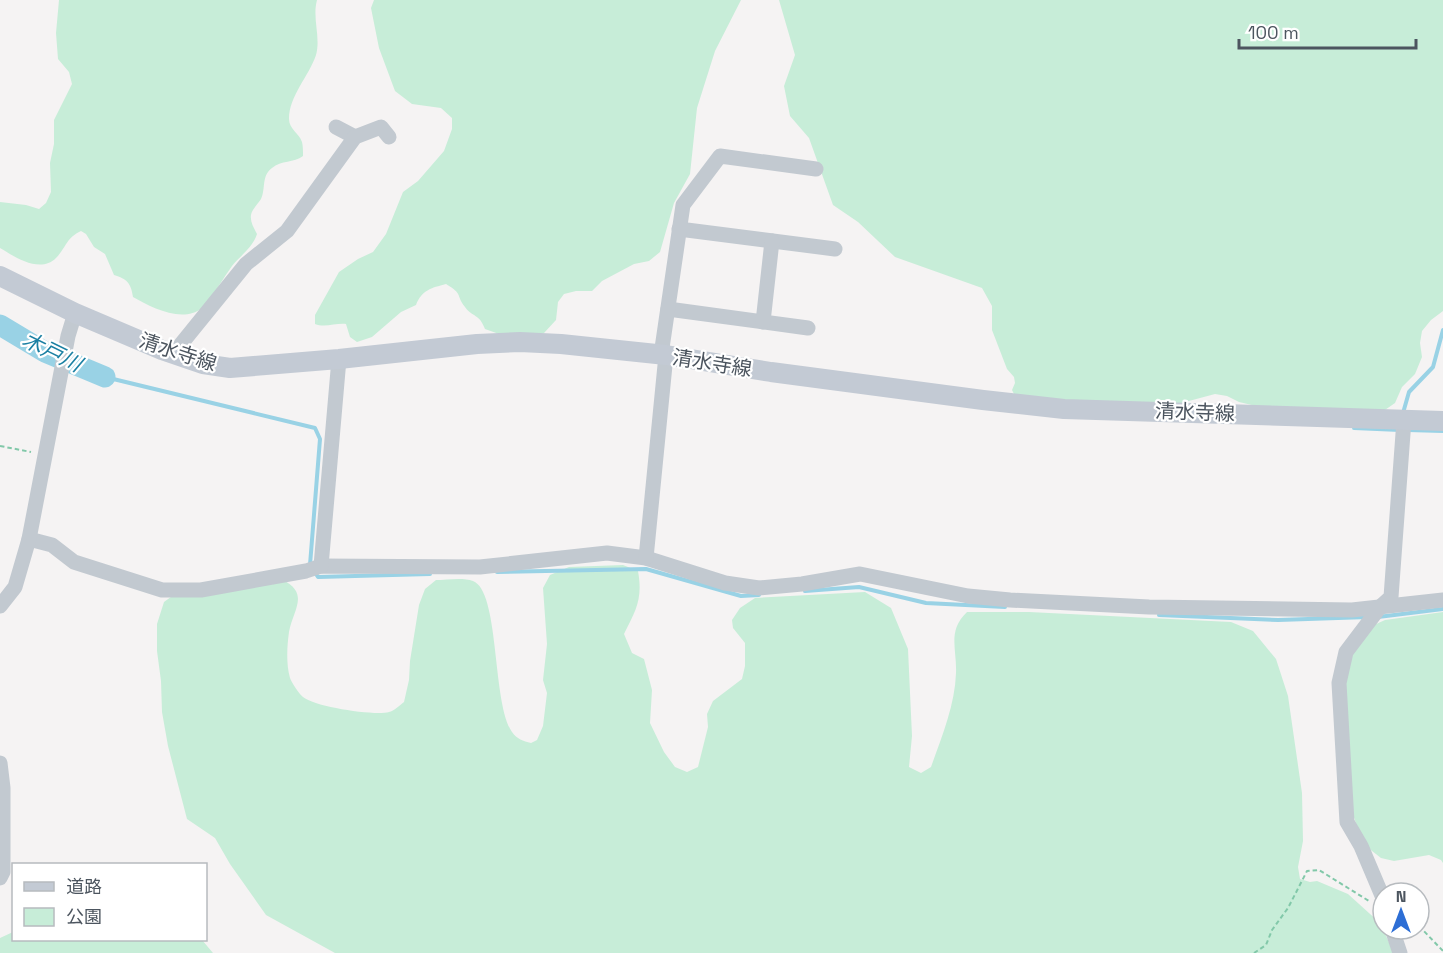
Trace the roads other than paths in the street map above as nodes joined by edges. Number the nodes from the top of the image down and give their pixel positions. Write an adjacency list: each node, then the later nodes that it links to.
1 (382, 126): 3 (street)
2 (336, 127): 3 (street)
3 (356, 137): 13 (street)
4 (816, 169): 5 (street)
5 (679, 229): 6 (street); 9 (street)
6 (772, 241): 7 (street); 11 (street)
7 (835, 249)
8 (0, 276): 10 (main road, 清水寺線)
9 (668, 309): 11 (street); 14 (street)
10 (75, 313): 13 (main road, 清水寺線); 18 (street)
11 (763, 322): 12 (street)
12 (808, 328)
13 (173, 354): 15 (main road, 清水寺線)
14 (664, 355): 15 (main road, 清水寺線); 16 (main road, 清水寺線); 19 (street)
15 (339, 359): 20 (street)
16 (1404, 420): 17 (main road, 清水寺線); 23 (street)
17 (1443, 420)
18 (29, 539): 20 (street); 22 (street)
19 (646, 558): 20 (street); 23 (street)
20 (321, 566)
21 (1443, 600): 23 (street)
22 (0, 606)
23 (1380, 607): 26 (street)
24 (0, 764): 25 (street)
25 (0, 878)
26 (1372, 881)

